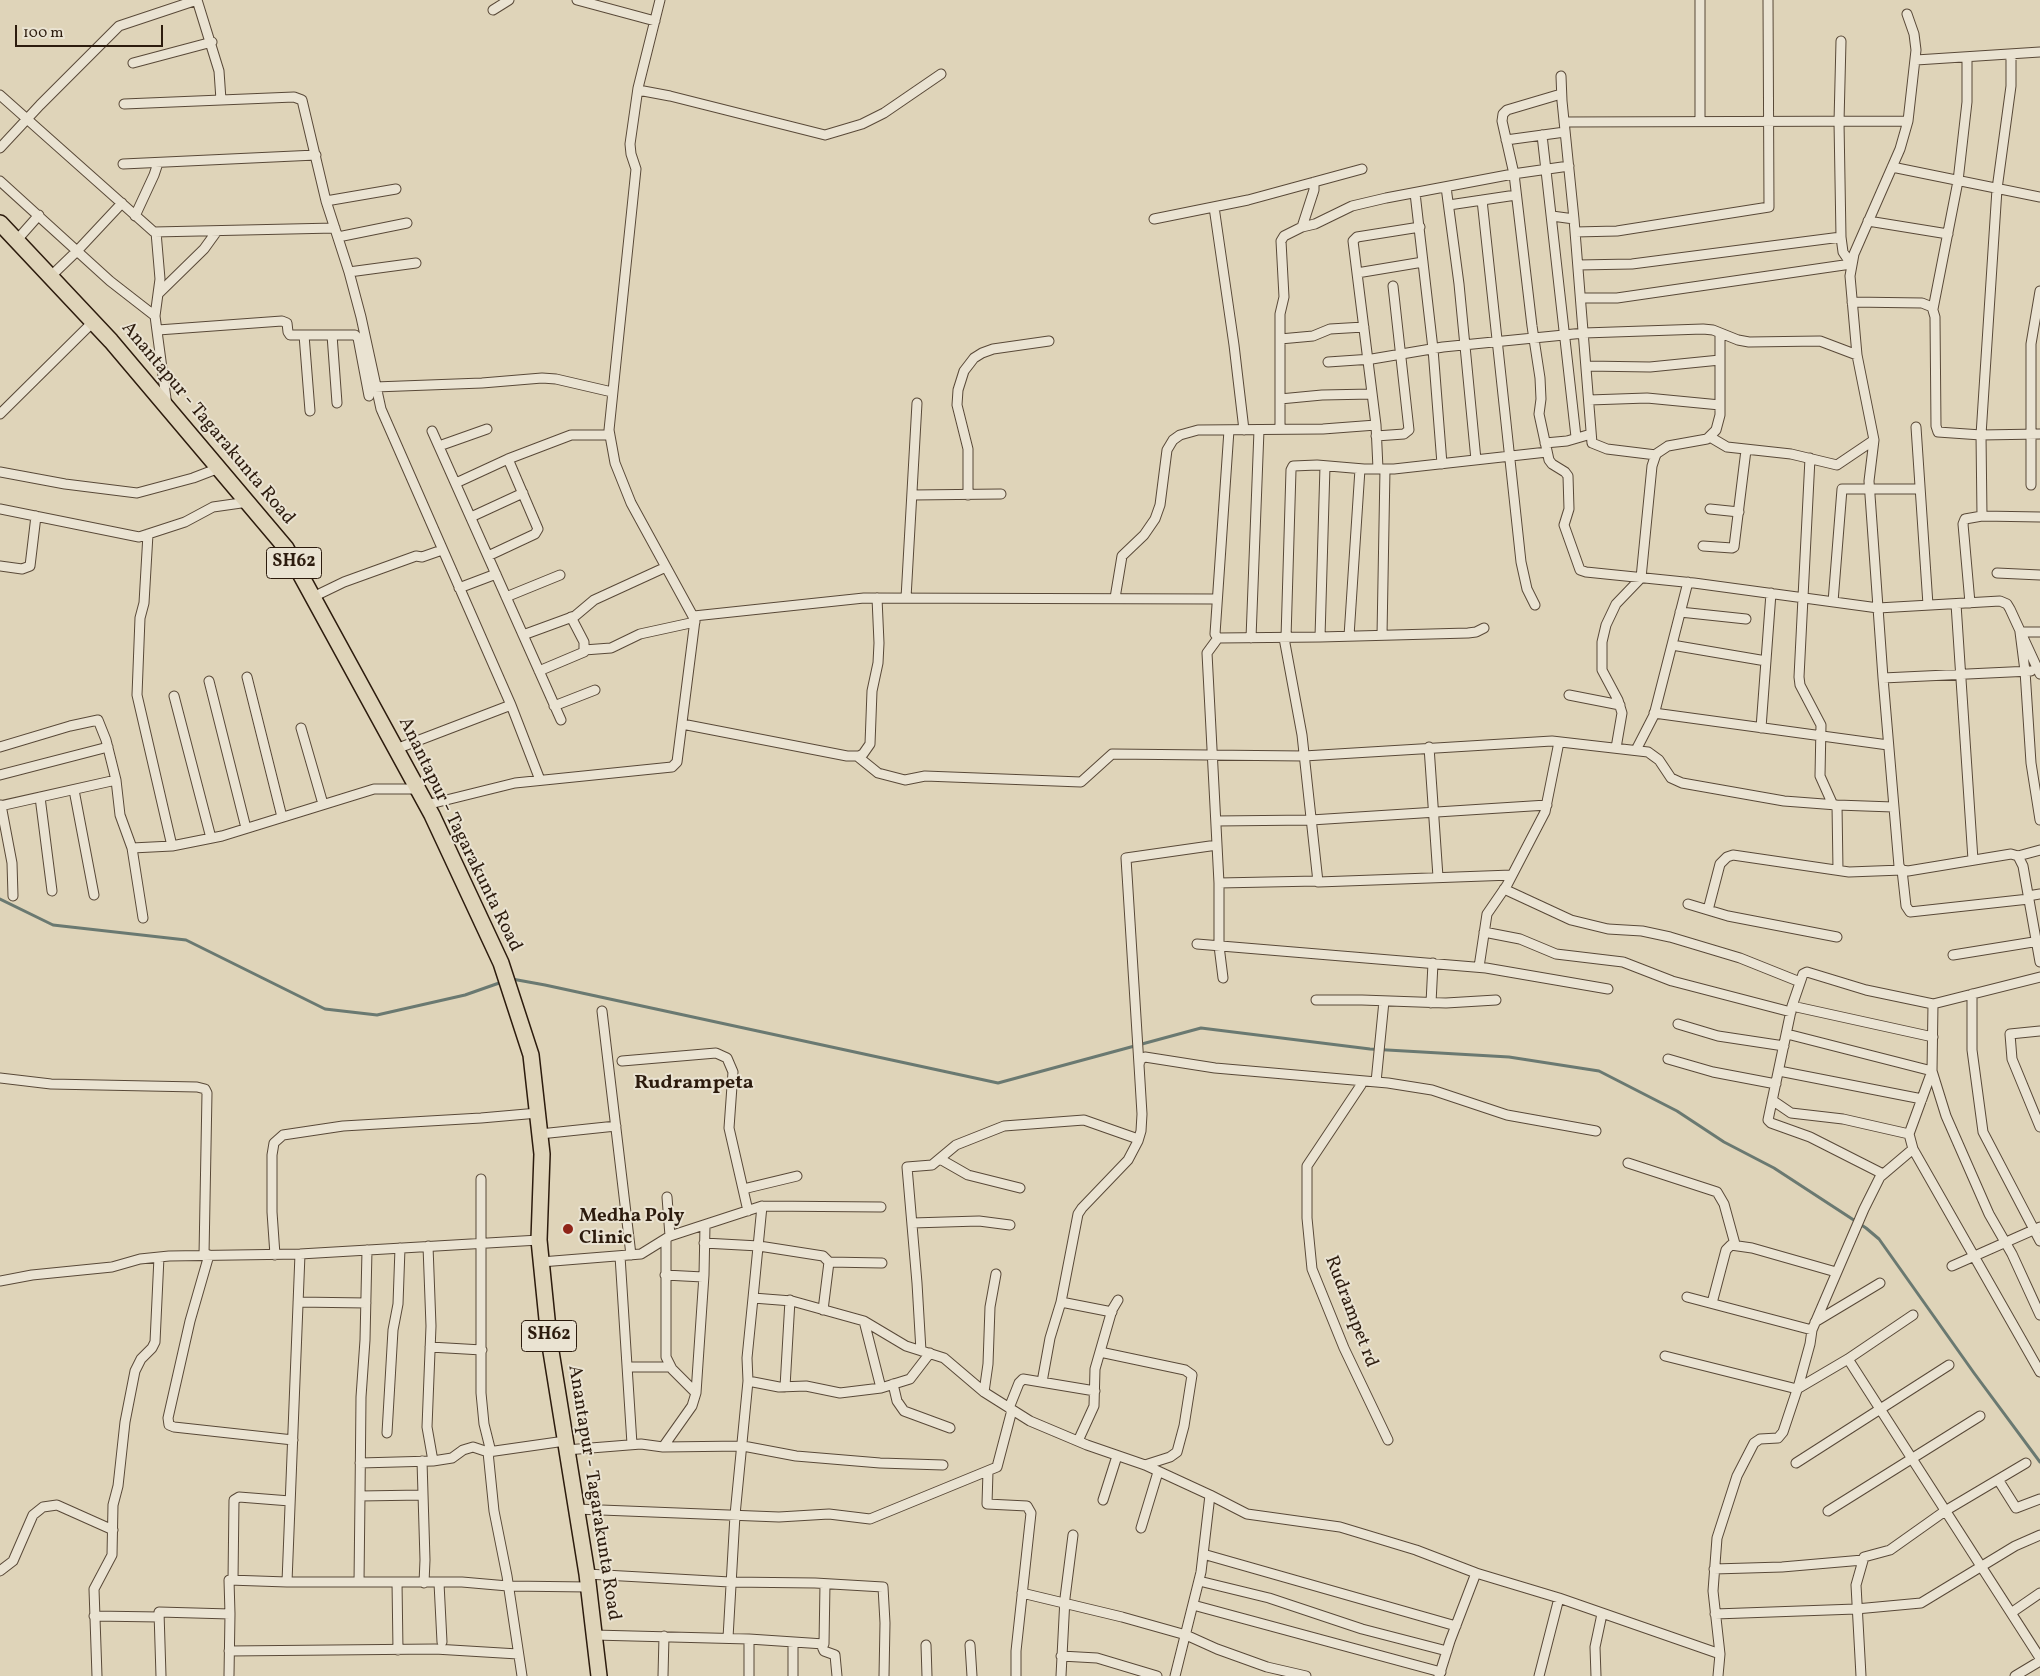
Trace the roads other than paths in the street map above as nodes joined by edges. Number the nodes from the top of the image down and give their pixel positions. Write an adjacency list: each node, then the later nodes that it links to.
1 (197, 0): 11 (street); 24 (street)
2 (509, 0): 7 (street)
3 (577, 0): 9 (street)
4 (660, 0): 9 (street)
5 (1700, 0): 25 (street)
6 (1768, 0): 28 (street)
7 (493, 10)
8 (1907, 14): 15 (street)
9 (655, 21): 19 (street)
10 (1841, 41): 29 (street)
11 (212, 42): 16 (street); 22 (street)
12 (2040, 52): 13 (street)
13 (2011, 54): 14 (street); 46 (street)
14 (1967, 57): 15 (street); 42 (street)
15 (1916, 60): 26 (street)
16 (133, 63)
17 (941, 74): 19 (street)
18 (1561, 76): 20 (street)
19 (638, 90): 109 (street)
20 (1561, 94): 27 (street); 32 (street)
21 (0, 95): 24 (street)
22 (221, 100): 23 (street); 34 (street)
23 (124, 104)
24 (27, 119): 33 (street); 53 (street)
25 (1700, 121): 27 (street); 28 (street)
26 (1908, 121): 29 (street); 38 (street)
27 (1564, 122): 30 (street)
28 (1769, 122): 29 (street); 69 (street)
29 (1839, 122): 71 (street)
30 (1565, 132): 31 (street); 37 (street)
31 (1542, 135): 32 (street); 40 (street)
32 (1506, 140): 41 (street)
33 (0, 148)
34 (316, 155): 35 (street); 52 (street)
35 (158, 163): 36 (street); 57 (street)
36 (124, 164)
37 (1568, 166): 40 (street); 60 (street)
38 (1892, 167): 42 (street); 61 (street)
39 (1362, 169): 44 (street)
40 (1547, 169): 41 (street); 58 (street)
41 (1514, 174): 45 (street); 49 (street)
42 (1958, 180): 46 (street); 70 (street)
43 (0, 181): 56 (street)
44 (1314, 182): 55 (street); 64 (street)
45 (1446, 187): 48 (street); 54 (street)
46 (1997, 188): 50 (street); 131 (street)
47 (396, 189): 52 (street)
48 (1415, 193): 64 (street); 65 (street)
49 (1516, 195): 51 (street); 96 (street)
50 (2040, 197)
51 (1482, 200): 54 (street); 99 (street)
52 (326, 201): 68 (street)
53 (122, 204): 57 (street); 73 (street)
54 (1449, 205): 100 (street)
55 (1214, 206): 59 (street); 124 (street)
56 (39, 215): 72 (street); 73 (street)
57 (135, 216): 67 (street)
58 (1552, 216): 60 (street); 93 (street)
59 (1154, 219)
60 (1574, 219): 69 (street)
61 (1868, 221): 70 (street); 76 (street)
62 (0, 223): 72 (main road, Anantapur - Tagarakunta Road / SH62)
63 (407, 223): 68 (street)
64 (1302, 227): 97 (street)
65 (1420, 227): 74 (street); 79 (street)
66 (217, 231): 67 (street); 68 (street); 83 (street)
67 (156, 232): 83 (street)
68 (336, 232): 78 (street)
69 (1575, 232): 77 (street)
70 (1948, 234): 86 (street)
71 (1841, 237): 76 (street); 77 (street)
72 (16, 241): 80 (main road, Anantapur - Tagarakunta Road / SH62)
73 (78, 250): 80 (street); 87 (street)
74 (1423, 262): 79 (street); 101 (street)
75 (416, 263): 78 (street)
76 (1851, 264): 84 (street); 85 (street)
77 (1578, 265): 84 (street)
78 (349, 272): 108 (street)
79 (1357, 273): 89 (street)
80 (50, 276): 88 (main road, Anantapur - Tagarakunta Road / SH62)
81 (1393, 286): 102 (street)
82 (2040, 291): 129 (street)
83 (158, 294): 87 (street)
84 (1580, 298): 91 (street)
85 (1852, 302): 86 (street); 103 (street)
86 (1933, 309): 131 (street)
87 (155, 316): 90 (street)
88 (93, 322): 117 (main road, Anantapur - Tagarakunta Road / SH62); 119 (street)
89 (1364, 327): 97 (street); 104 (street)
90 (158, 330): 94 (street); 117 (street)
91 (1584, 333): 92 (street); 93 (street); 107 (street)
92 (1720, 333): 103 (street); 105 (street)
93 (1565, 334): 96 (street); 134 (street)
94 (304, 335): 95 (street); 118 (street)
95 (332, 335): 111 (street); 114 (street)
96 (1533, 337): 99 (street); 137 (street)
97 (1280, 338): 112 (street)
98 (1049, 341): 156 (street)
99 (1498, 341): 100 (street); 140 (street)
100 (1465, 345): 101 (street); 143 (street)
101 (1433, 349): 102 (street); 144 (street)
102 (1400, 355): 104 (street); 132 (street)
103 (1856, 355): 135 (street)
104 (1368, 359): 106 (street); 110 (street)
105 (1720, 360): 107 (street); 116 (street)
106 (1328, 362)
107 (1587, 366): 113 (street)
108 (375, 387): 109 (street); 168 (street)
109 (612, 392): 130 (street)
110 (1372, 394): 112 (street); 120 (street)
111 (369, 396)
112 (1280, 399): 126 (street)
113 (1589, 400): 116 (street); 128 (street)
114 (337, 403)
115 (917, 403): 157 (street)
116 (1720, 405): 133 (street)
117 (167, 407): 146 (main road, Anantapur - Tagarakunta Road / SH62)
118 (310, 411)
119 (0, 414)
120 (1376, 425): 126 (street); 132 (street)
121 (1916, 427): 153 (street)
122 (487, 429): 136 (street)
123 (1228, 430): 124 (street); 184 (street); 186 (street)
124 (1244, 430): 125 (street)
125 (1260, 430): 126 (street); 205 (street)
126 (1280, 430)
127 (432, 431): 136 (street)
128 (1591, 434): 134 (street); 139 (street)
129 (2036, 434): 131 (street); 151 (street)
130 (610, 435): 142 (street); 171 (street)
131 (1981, 435): 163 (street)
132 (1376, 436): 148 (street)
133 (1710, 436): 138 (street); 139 (street)
134 (1576, 437): 137 (street)
135 (1874, 440): 141 (street); 152 (street)
136 (439, 446): 150 (street)
137 (1546, 448): 140 (street); 176 (street)
138 (1746, 450): 141 (street); 161 (street)
139 (1656, 455): 176 (street)
140 (1510, 456): 143 (street); 190 (street)
141 (1810, 458): 185 (street)
142 (508, 459): 150 (street); 154 (street)
143 (1476, 460): 144 (street)
144 (1442, 464): 148 (street)
145 (1325, 466): 147 (street); 203 (street); 206 (street)
146 (219, 468): 149 (street); 158 (main road, Anantapur - Tagarakunta Road / SH62)
147 (1360, 469): 148 (street); 201 (street)
148 (1382, 469): 202 (street)
149 (0, 472)
150 (456, 483): 164 (street)
151 (2032, 485)
152 (1870, 488): 153 (street); 187 (street); 192 (street)
153 (1920, 489): 191 (street)
154 (523, 493): 164 (street); 169 (street)
155 (1001, 494): 156 (street)
156 (968, 495): 157 (street)
157 (913, 496): 183 (street)
158 (248, 502): 166 (street); 181 (main road, Anantapur - Tagarakunta Road / SH62)
159 (0, 509): 162 (street)
160 (1710, 509): 161 (street)
161 (1739, 512): 167 (street)
162 (36, 516): 166 (street); 170 (street)
163 (1982, 516): 165 (street); 188 (street)
164 (471, 517): 169 (street)
165 (2040, 517)
166 (148, 534): 260 (street)
167 (1704, 546)
168 (442, 550): 178 (street); 181 (street)
169 (488, 556): 172 (street)
170 (0, 566)
171 (666, 567): 194 (street); 195 (street)
172 (496, 574): 178 (street); 180 (street)
173 (1997, 574): 174 (street)
174 (2040, 574)
175 (560, 576): 180 (street)
176 (1641, 578): 177 (street); 221 (street)
177 (1688, 582): 179 (street); 193 (street)
178 (459, 588): 220 (street)
179 (1771, 593): 185 (street); 209 (street)
180 (506, 597): 200 (street)
181 (313, 598): 235 (main road, Anantapur - Tagarakunta Road / SH62)
182 (877, 598): 183 (street); 195 (street); 238 (street)
183 (906, 598): 184 (street)
184 (1115, 598): 186 (street)
185 (1804, 598): 187 (street); 228 (street)
186 (1217, 599): 204 (street)
187 (1833, 602): 192 (street)
188 (1970, 603): 189 (street); 198 (street)
189 (1956, 604): 191 (street); 213 (street)
190 (1536, 605)
191 (1928, 605): 192 (street)
192 (1878, 608): 215 (street)
193 (1680, 612): 196 (street); 207 (street)
194 (571, 617): 200 (street); 208 (street)
195 (695, 619): 208 (street); 225 (street)
196 (1746, 620)
197 (1484, 628): 202 (street)
198 (2020, 632): 199 (street); 211 (street); 212 (street)
199 (2040, 632)
200 (523, 635): 210 (street)
201 (1349, 636): 202 (street); 203 (street)
202 (1382, 636)
203 (1320, 637): 206 (street)
204 (1218, 638): 205 (street); 237 (street)
205 (1251, 638): 206 (street)
206 (1285, 638): 239 (street)
207 (1672, 645): 209 (street); 223 (street)
208 (584, 650): 210 (street)
209 (1766, 661): 227 (street)
210 (539, 671): 222 (street)
211 (2025, 671): 212 (street); 213 (street); 255 (street)
212 (2039, 672)
213 (1960, 675): 215 (street); 264 (street)
214 (248, 677): 253 (street)
215 (1883, 678): 230 (street)
216 (209, 681): 257 (street)
217 (595, 690): 222 (street)
218 (1569, 695): 221 (street)
219 (174, 696): 258 (street)
220 (511, 705): 235 (street); 242 (street)
221 (1620, 705): 234 (street)
222 (554, 706): 224 (street)
223 (1654, 713): 227 (street); 236 (street)
224 (561, 720)
225 (682, 724): 238 (street); 242 (street)
226 (301, 728): 246 (street)
227 (1761, 728): 228 (street)
228 (1821, 737): 230 (street); 248 (street)
229 (1559, 742): 233 (street); 234 (street); 250 (street)
230 (1888, 745): 251 (street)
231 (0, 747): 232 (street)
232 (108, 747): 240 (street); 241 (street)
233 (1429, 747): 239 (street); 252 (street)
234 (1616, 748): 236 (street)
235 (396, 749): 243 (main road, Anantapur - Tagarakunta Road / SH62)
236 (1636, 750): 248 (street)
237 (1213, 755): 238 (street); 239 (street); 256 (street)
238 (857, 756)
239 (1304, 756): 254 (street)
240 (0, 775)
241 (116, 780): 244 (street); 261 (street)
242 (540, 780): 247 (street)
243 (417, 789): 246 (street); 247 (main road, Anantapur - Tagarakunta Road / SH62)
244 (74, 790): 245 (street); 274 (street)
245 (40, 797): 249 (street); 272 (street)
246 (323, 804): 253 (street)
247 (426, 805): 317 (main road, Anantapur - Tagarakunta Road / SH62)
248 (1835, 805): 251 (street); 265 (street)
249 (0, 806): 275 (street)
250 (1547, 806): 252 (street); 267 (street)
251 (1893, 807): 266 (street)
252 (1434, 812): 254 (street); 268 (street)
253 (282, 817): 257 (street)
254 (1311, 820): 256 (street); 269 (street)
255 (2040, 820)
256 (1216, 821): 259 (street)
257 (246, 828): 258 (street)
258 (211, 838): 260 (street)
259 (1217, 845): 270 (street); 308 (street)
260 (172, 846): 261 (street)
261 (132, 848): 279 (street)
262 (2040, 850): 263 (street)
263 (2018, 856): 264 (street); 276 (street)
264 (1973, 860): 266 (street)
265 (1838, 870): 266 (street); 278 (street)
266 (1902, 870): 276 (street)
267 (1512, 875): 268 (street); 271 (street)
268 (1438, 877): 269 (street)
269 (1317, 881): 270 (street)
270 (1219, 883): 284 (street)
271 (1504, 889): 280 (street); 291 (street)
272 (52, 891)
273 (2040, 894): 276 (street)
274 (94, 895)
275 (13, 896)
276 (2028, 898): 282 (street)
277 (1688, 904): 278 (street)
278 (1708, 910): 281 (street)
279 (143, 918)
280 (1484, 932): 288 (street); 299 (street)
281 (1837, 937)
282 (2038, 941): 285 (street); 286 (street)
283 (1197, 944): 284 (street)
284 (1219, 946): 287 (street); 290 (street)
285 (1953, 955)
286 (2040, 962)
287 (1433, 963): 288 (street); 297 (street)
288 (1479, 967): 292 (street)
289 (2040, 977): 293 (street)
290 (1222, 978)
291 (1800, 982): 298 (street); 299 (street)
292 (1608, 989)
293 (1972, 994): 298 (street); 339 (street)
294 (1316, 1000): 296 (street)
295 (1496, 1000): 297 (street)
296 (1384, 1001): 297 (street); 312 (street)
297 (1431, 1003)
298 (1933, 1004): 304 (street)
299 (1791, 1009): 303 (street); 304 (street)
300 (602, 1011): 318 (street)
301 (1678, 1024): 305 (street)
302 (2040, 1031): 319 (street)
303 (1787, 1034): 305 (street); 310 (street)
304 (1932, 1037): 310 (street)
305 (1784, 1046): 309 (street)
306 (1668, 1059): 313 (street)
307 (622, 1061): 331 (street)
308 (1139, 1065): 312 (street); 323 (street)
309 (1779, 1071): 313 (street); 315 (street)
310 (1932, 1071): 315 (street); 343 (street)
311 (0, 1078): 352 (street)
312 (1376, 1082): 320 (street)
313 (1776, 1084): 316 (street)
314 (1361, 1085): 408 (street, Rudrampet rd)
315 (1922, 1099): 322 (street)
316 (1772, 1100): 322 (street); 327 (street)
317 (538, 1113): 321 (main road, Anantapur - Tagarakunta Road / SH62); 353 (street)
318 (616, 1126): 321 (street); 354 (street)
319 (2040, 1127)
320 (1596, 1131)
321 (540, 1134): 341 (main road, Anantapur - Tagarakunta Road / SH62)
322 (1910, 1134): 324 (street)
323 (1138, 1139): 325 (street); 373 (street)
324 (1913, 1149): 327 (street); 357 (street)
325 (940, 1159): 330 (street); 336 (street)
326 (1628, 1163): 346 (street)
327 (1883, 1174): 362 (street)
328 (797, 1176): 331 (street)
329 (481, 1179): 344 (street)
330 (1020, 1188)
331 (743, 1189): 335 (street)
332 (667, 1197): 340 (street)
333 (762, 1206): 334 (street); 335 (street); 348 (street)
334 (881, 1206)
335 (748, 1211): 337 (street)
336 (912, 1223): 338 (street); 384 (street)
337 (705, 1225): 340 (street); 345 (street)
338 (1010, 1225)
339 (2037, 1228): 342 (street); 343 (street)
340 (668, 1238): 354 (street); 364 (street)
341 (539, 1240): 344 (street); 358 (main road, Anantapur - Tagarakunta Road / SH62)
342 (2040, 1241)
343 (2005, 1242): 357 (street); 379 (street)
344 (482, 1243): 347 (street); 383 (street)
345 (704, 1243): 348 (street); 365 (street)
346 (1735, 1244): 362 (street); 375 (street)
347 (428, 1246): 349 (street); 382 (street)
348 (759, 1246): 359 (street); 369 (street)
349 (400, 1248): 350 (street); 406 (street)
350 (367, 1250): 351 (street); 374 (street)
351 (300, 1254): 353 (street); 372 (street)
352 (206, 1255): 353 (street); 356 (street); 407 (street)
353 (275, 1255)
354 (631, 1255): 355 (street)
355 (620, 1256): 358 (street); 390 (street)
356 (159, 1257): 366 (street); 438 (street)
357 (1973, 1257): 361 (street); 388 (street)
358 (541, 1262): 411 (main road, Anantapur - Tagarakunta Road / SH62)
359 (829, 1262): 360 (street); 376 (street)
360 (882, 1263)
361 (1952, 1266)
362 (1836, 1272): 381 (street)
363 (996, 1274): 400 (street)
364 (665, 1275): 365 (street); 391 (street)
365 (703, 1277): 401 (street)
366 (0, 1281)
367 (1880, 1283): 381 (street)
368 (1688, 1297): 375 (street)
369 (753, 1298): 370 (street); 393 (street)
370 (790, 1300): 376 (street); 396 (street)
371 (1118, 1300): 377 (street)
372 (298, 1302): 374 (street); 407 (street)
373 (1061, 1302): 377 (street); 394 (street)
374 (366, 1303): 419 (street)
375 (1712, 1303): 381 (street)
376 (823, 1310): 380 (street)
377 (1112, 1312): 385 (street)
378 (1913, 1315): 387 (street)
379 (2040, 1315)
380 (864, 1321): 384 (street); 397 (street)
381 (1813, 1326): 398 (street)
382 (430, 1347): 383 (street); 418 (street)
383 (482, 1350): 414 (street)
384 (925, 1352): 395 (street); 400 (street)
385 (1100, 1352): 399 (street); 423 (street)
386 (1665, 1356): 398 (street)
387 (1848, 1359): 398 (street); 403 (street)
388 (2038, 1362): 392 (street)
389 (1949, 1365): 403 (street)
390 (628, 1367): 391 (street); 410 (street)
391 (670, 1367): 401 (street)
392 (2040, 1372)
393 (748, 1381): 396 (street); 412 (street)
394 (1042, 1382): 399 (street); 402 (street)
395 (893, 1384): 397 (street); 405 (street)
396 (786, 1387): 397 (street)
397 (881, 1388)
398 (1798, 1389): 444 (street)
399 (1095, 1391): 409 (street)
400 (984, 1392): 402 (street)
401 (696, 1393): 413 (street)
402 (1010, 1409): 409 (street); 424 (street)
403 (1880, 1409): 416 (street); 420 (street)
404 (1980, 1416): 416 (street)
405 (950, 1428)
406 (387, 1433)
407 (293, 1440): 432 (street)
408 (1388, 1440)
409 (1078, 1441): 415 (street)
410 (632, 1444): 411 (street); 413 (street)
411 (565, 1446): 414 (street); 433 (main road, Anantapur - Tagarakunta Road / SH62)
412 (742, 1446): 413 (street); 422 (street); 436 (street)
413 (663, 1448)
414 (490, 1452): 418 (street); 457 (street)
415 (1117, 1456): 423 (street); 431 (street)
416 (1912, 1460): 434 (street); 435 (street)
417 (422, 1461): 418 (street); 419 (street); 427 (street)
418 (433, 1461)
419 (360, 1463): 429 (street)
420 (1796, 1463)
421 (2026, 1463): 426 (street)
422 (943, 1465)
423 (1145, 1465): 425 (street)
424 (988, 1471): 436 (street); 459 (street)
425 (1158, 1472): 428 (street); 437 (street)
426 (1999, 1481): 430 (street); 435 (street)
427 (422, 1495): 429 (street); 454 (street)
428 (1210, 1495): 441 (street); 446 (street)
429 (360, 1496): 451 (street)
430 (2040, 1499)
431 (1103, 1500)
432 (290, 1501): 447 (street); 450 (street)
433 (576, 1509): 436 (street); 448 (main road, Anantapur - Tagarakunta Road / SH62)
434 (1828, 1511)
435 (1945, 1511): 442 (street); 443 (street)
436 (735, 1515): 453 (street)
437 (1140, 1528)
438 (113, 1530): 445 (street); 468 (street)
439 (1073, 1535): 461 (street)
440 (2040, 1535): 443 (street)
441 (1203, 1554): 449 (street); 470 (street)
442 (1863, 1560): 444 (street); 463 (street)
443 (1981, 1567): 463 (street); 464 (street)
444 (1714, 1569): 467 (street)
445 (0, 1571)
446 (1476, 1573): 460 (street); 470 (street)
447 (232, 1580): 450 (street); 465 (street)
448 (588, 1580): 453 (street); 457 (street); 472 (main road, Anantapur - Tagarakunta Road / SH62)
449 (1199, 1581): 462 (street); 483 (street)
450 (288, 1582): 451 (street)
451 (359, 1582): 452 (street)
452 (397, 1582): 454 (street); 481 (street)
453 (730, 1582): 456 (street); 474 (street)
454 (424, 1583): 455 (street)
455 (439, 1583): 457 (street); 476 (street)
456 (825, 1584): 478 (street); 498 (street)
457 (508, 1586): 484 (street)
458 (2040, 1593): 464 (street)
459 (1022, 1594): 461 (street); 501 (street)
460 (1559, 1598): 466 (street); 506 (street)
461 (1064, 1603): 471 (street); 486 (street)
462 (1193, 1605): 471 (street); 489 (street)
463 (1856, 1608): 467 (street); 509 (street)
464 (2011, 1613): 487 (street)
465 (230, 1614): 469 (street); 482 (street)
466 (1602, 1614): 485 (street); 507 (street)
467 (1715, 1614): 485 (street)
468 (94, 1616): 469 (street); 490 (street)
469 (159, 1617): 491 (street)
470 (1456, 1626): 483 (street)
471 (1186, 1635): 504 (street); 505 (street)
472 (594, 1636): 473 (street); 493 (main road, Anantapur - Tagarakunta Road / SH62)
473 (664, 1636): 474 (street); 494 (street)
474 (728, 1638): 475 (street)
475 (749, 1639): 477 (street); 495 (street)
476 (442, 1642)
477 (793, 1642): 478 (street); 496 (street)
478 (820, 1644): 497 (street)
479 (926, 1645): 499 (street)
480 (970, 1645): 500 (street)
481 (398, 1650): 482 (street); 484 (street)
482 (229, 1651): 488 (street)
483 (1447, 1651): 489 (street)
484 (518, 1654): 492 (street)
485 (1720, 1654): 508 (street)
486 (1061, 1656): 502 (street); 503 (street)
487 (2040, 1659): 510 (street)
488 (229, 1674)
489 (1440, 1674)
490 (97, 1676)
491 (161, 1676)
492 (522, 1676)
493 (599, 1676)
494 (663, 1676)
495 (749, 1676)
496 (793, 1676)
497 (836, 1676)
498 (884, 1676)
499 (927, 1676)
500 (972, 1676)
501 (1016, 1676)
502 (1061, 1676)
503 (1157, 1676)
504 (1175, 1676)
505 (1306, 1676)
506 (1539, 1676)
507 (1596, 1676)
508 (1718, 1676)
509 (1861, 1676)
510 (2016, 1676)

